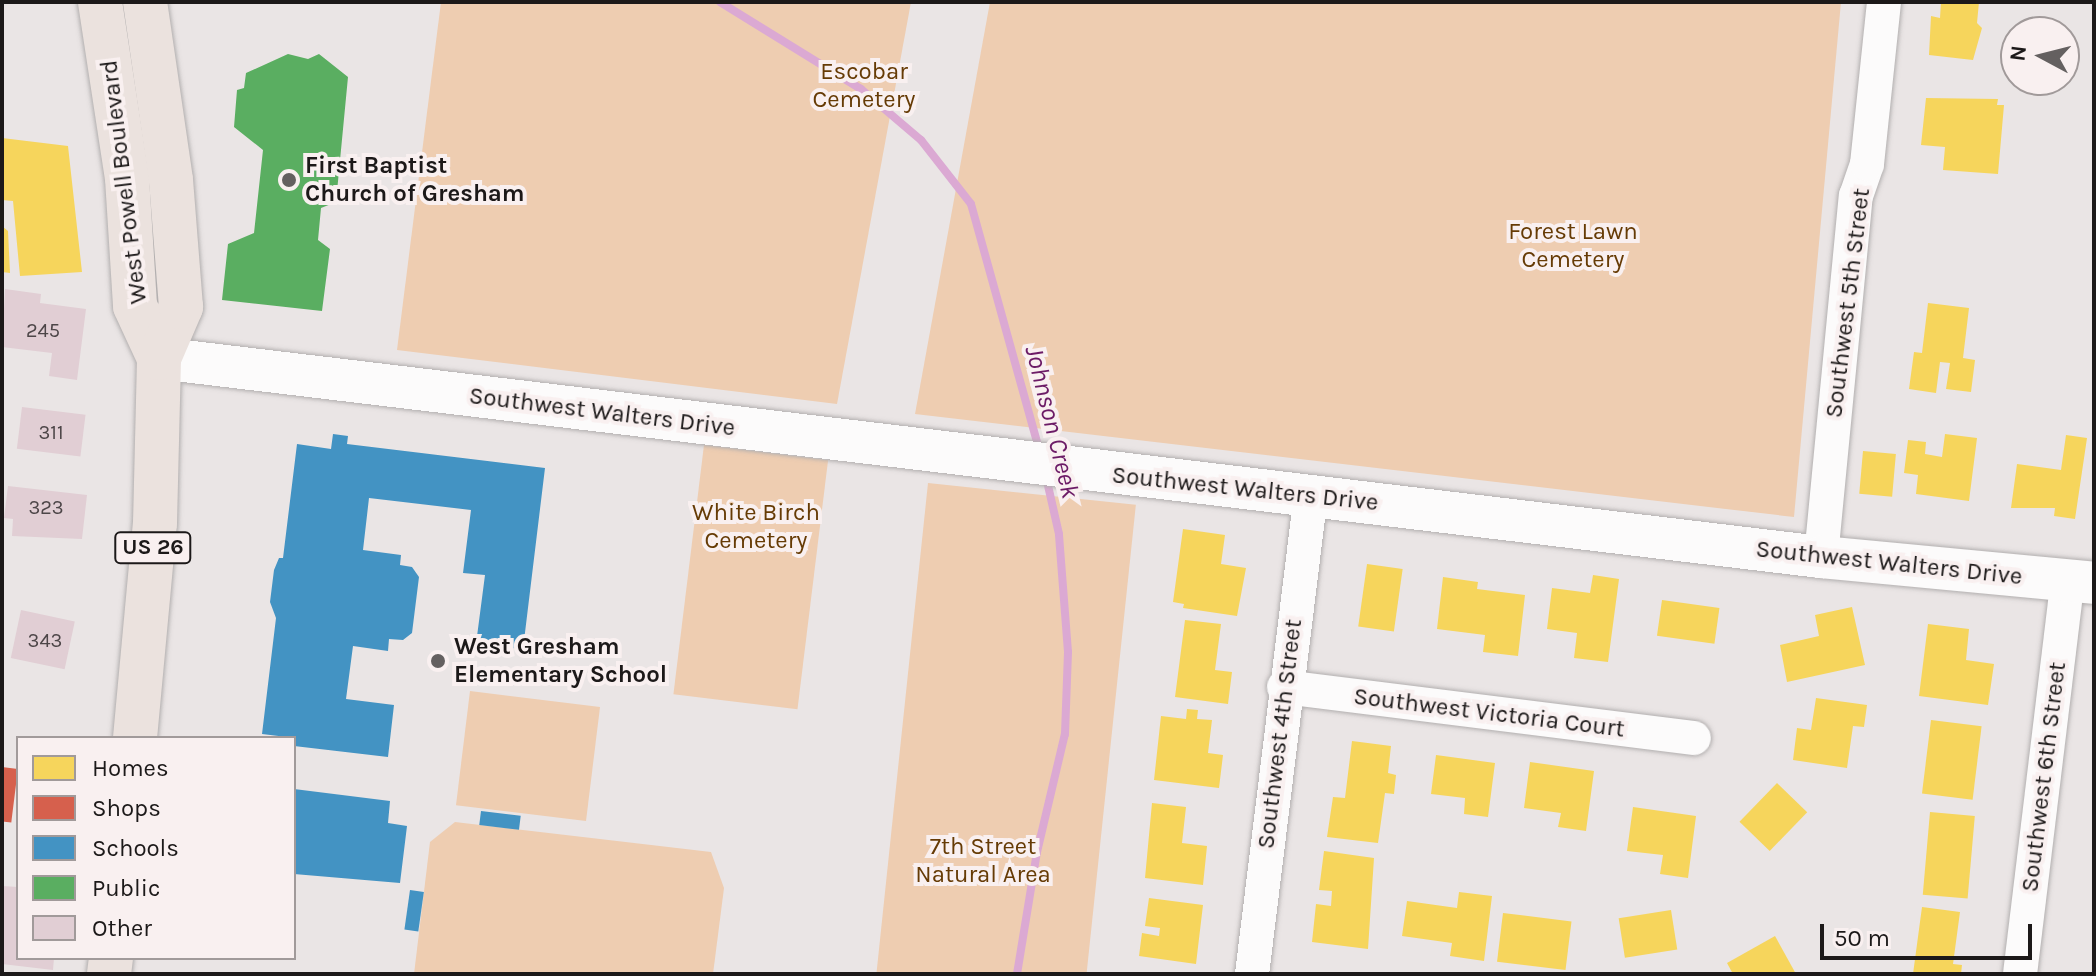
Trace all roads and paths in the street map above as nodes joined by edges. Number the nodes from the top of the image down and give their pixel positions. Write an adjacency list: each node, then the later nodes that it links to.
1 (100, 2): 4 (main road, West Powell Boulevard / US 26)
2 (145, 2): 4 (main road, West Powell Boulevard / US 26)
3 (1884, 2): 6 (street, Southwest 5th Street)
4 (159, 358): 5 (street, Southwest Walters Drive); 9 (main road, West Powell Boulevard / US 26)
5 (1311, 495): 6 (street, Southwest Walters Drive); 8 (street, Southwest 4th Street)
6 (1821, 557): 7 (street, Southwest Walters Drive)
7 (2081, 582): 12 (street, Southwest 6th Street)
8 (1284, 687): 10 (street, Southwest Victoria Court); 11 (street, Southwest 4th Street)
9 (135, 736)
10 (1694, 738)
11 (1252, 974)
12 (2020, 974)

